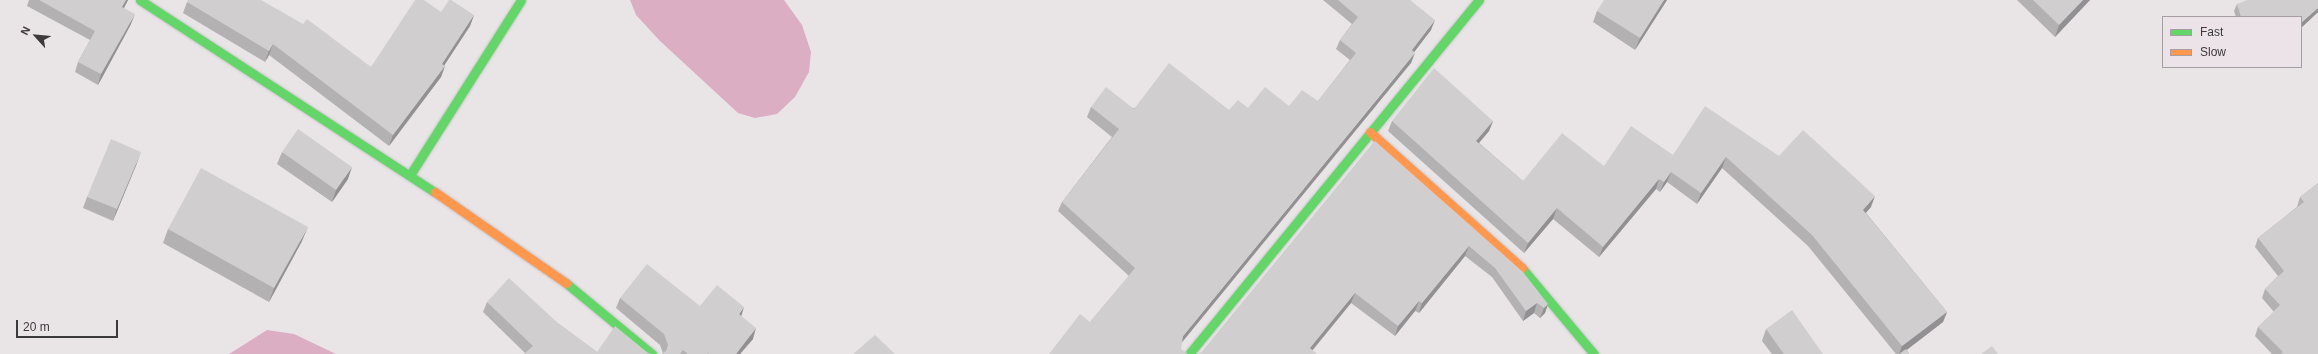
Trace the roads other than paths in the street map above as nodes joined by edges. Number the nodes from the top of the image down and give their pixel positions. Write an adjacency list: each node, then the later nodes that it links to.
1 (140, 0): 5 (street)
2 (521, 0): 5 (street)
3 (1479, 0): 4 (street)
4 (1370, 132): 7 (street); 8 (street)
5 (410, 175): 6 (street)
6 (652, 354)
7 (1189, 354)
8 (1594, 354)

